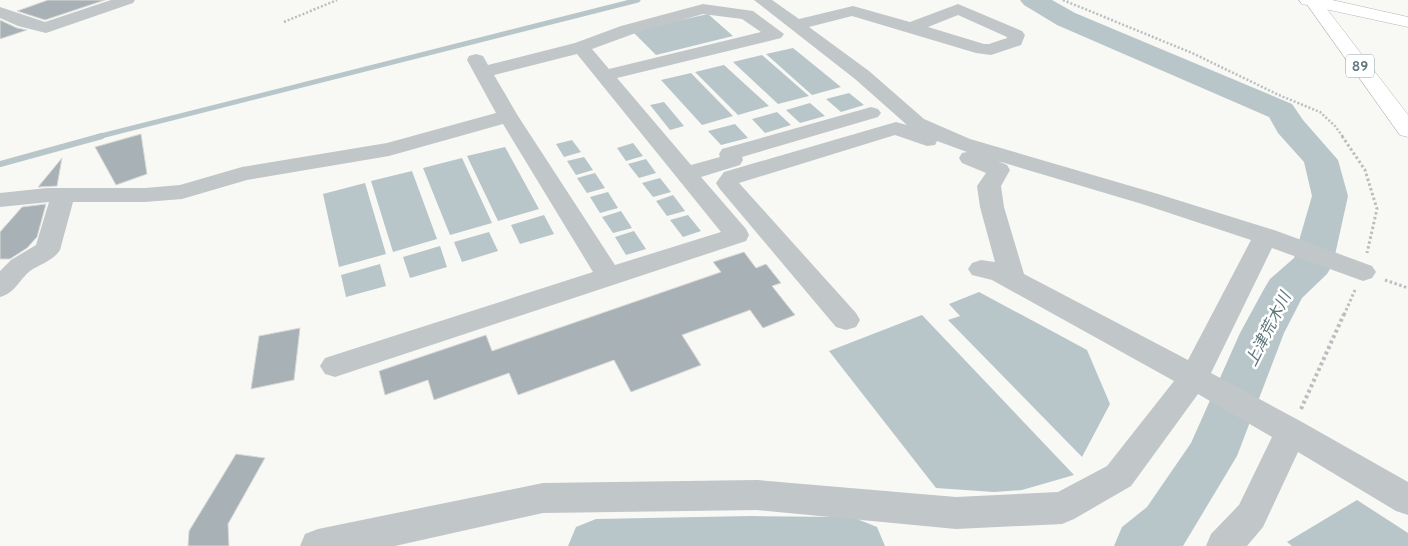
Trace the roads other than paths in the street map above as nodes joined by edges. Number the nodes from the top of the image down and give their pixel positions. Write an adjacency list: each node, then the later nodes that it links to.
1 (10, 0): 6 (street)
2 (127, 0): 8 (street)
3 (762, 0): 10 (street)
4 (932, 0): 7 (street)
5 (1309, 0): 9 (main road); 16 (main road, 89)
6 (0, 3)
7 (959, 5): 11 (street); 11 (street)
8 (0, 12)
9 (1408, 22)
10 (796, 25): 11 (street); 20 (street)
11 (911, 28)
12 (581, 48): 13 (street); 13 (street); 15 (street)
13 (604, 76): 17 (street)
14 (871, 113): 17 (street)
15 (508, 116): 18 (street); 24 (street)
16 (1408, 130)
17 (686, 174): 24 (street)
18 (63, 195): 19 (street); 21 (street)
19 (0, 200)
20 (1265, 236): 23 (street); 29 (street)
21 (10, 267): 26 (street)
22 (982, 269): 25 (street)
23 (1363, 272)
24 (609, 277): 28 (street)
25 (1013, 280): 27 (street); 29 (street)
26 (0, 288)
27 (846, 320)
28 (335, 366)
29 (1194, 377): 30 (street); 32 (street)
30 (1291, 430): 31 (street); 33 (street)
31 (1408, 500)
32 (318, 546)
33 (1224, 546)

